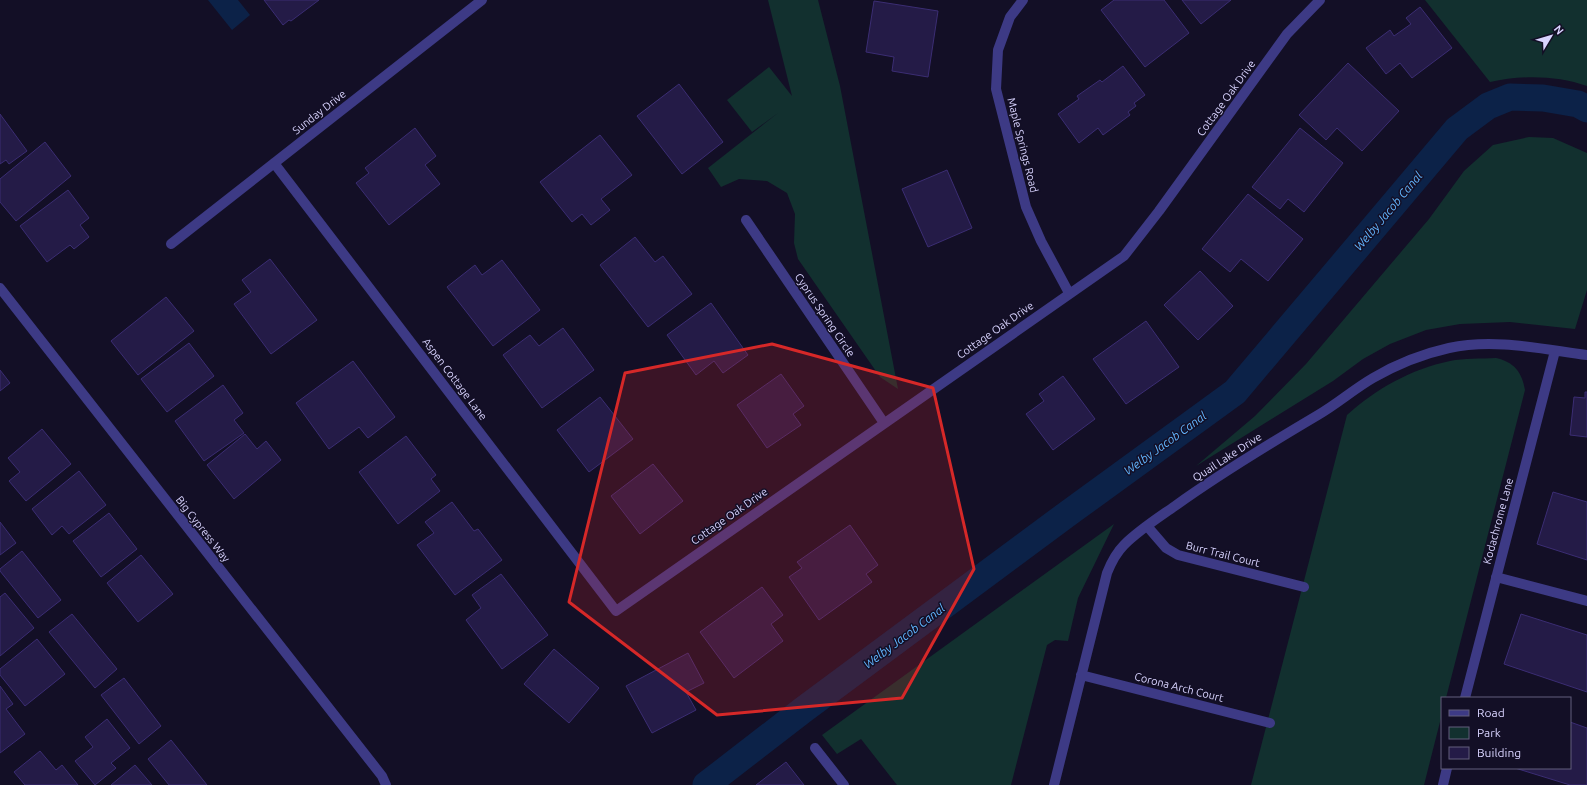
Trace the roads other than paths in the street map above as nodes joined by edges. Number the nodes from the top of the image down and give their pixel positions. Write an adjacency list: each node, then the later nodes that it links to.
1 (482, 0): 4 (street, Sunday Drive)
2 (1023, 0): 8 (street, Maple Springs Road)
3 (1320, 0): 8 (street, Cottage Oak Drive)
4 (274, 163): 6 (street, Sunday Drive); 16 (street, Aspen Cottage Lane)
5 (746, 220): 11 (street, Cyprus Spring Circle)
6 (171, 244)
7 (0, 288): 22 (street, Big Cypress Way)
8 (1069, 293): 11 (street, Cottage Oak Drive)
9 (1555, 351): 10 (street, Quail Lake Drive); 12 (street, Quail Lake Drive); 13 (street, Kodachrome Lane)
10 (1587, 355)
11 (884, 423): 16 (street, Cottage Oak Drive)
12 (1147, 526): 14 (street, Burr Trail Court); 17 (street, Quail Lake Drive)
13 (1496, 577): 15 (street); 18 (street, Kodachrome Lane)
14 (1304, 587)
15 (1587, 601)
16 (616, 611)
17 (1081, 675): 19 (street, Corona Arch Court); 24 (street, Quail Lake Drive)
18 (1465, 697)
19 (1270, 723)
20 (815, 748): 23 (street)
21 (1447, 769): 25 (street)
22 (386, 785)
23 (844, 785)
24 (1054, 785)
25 (1442, 785)

